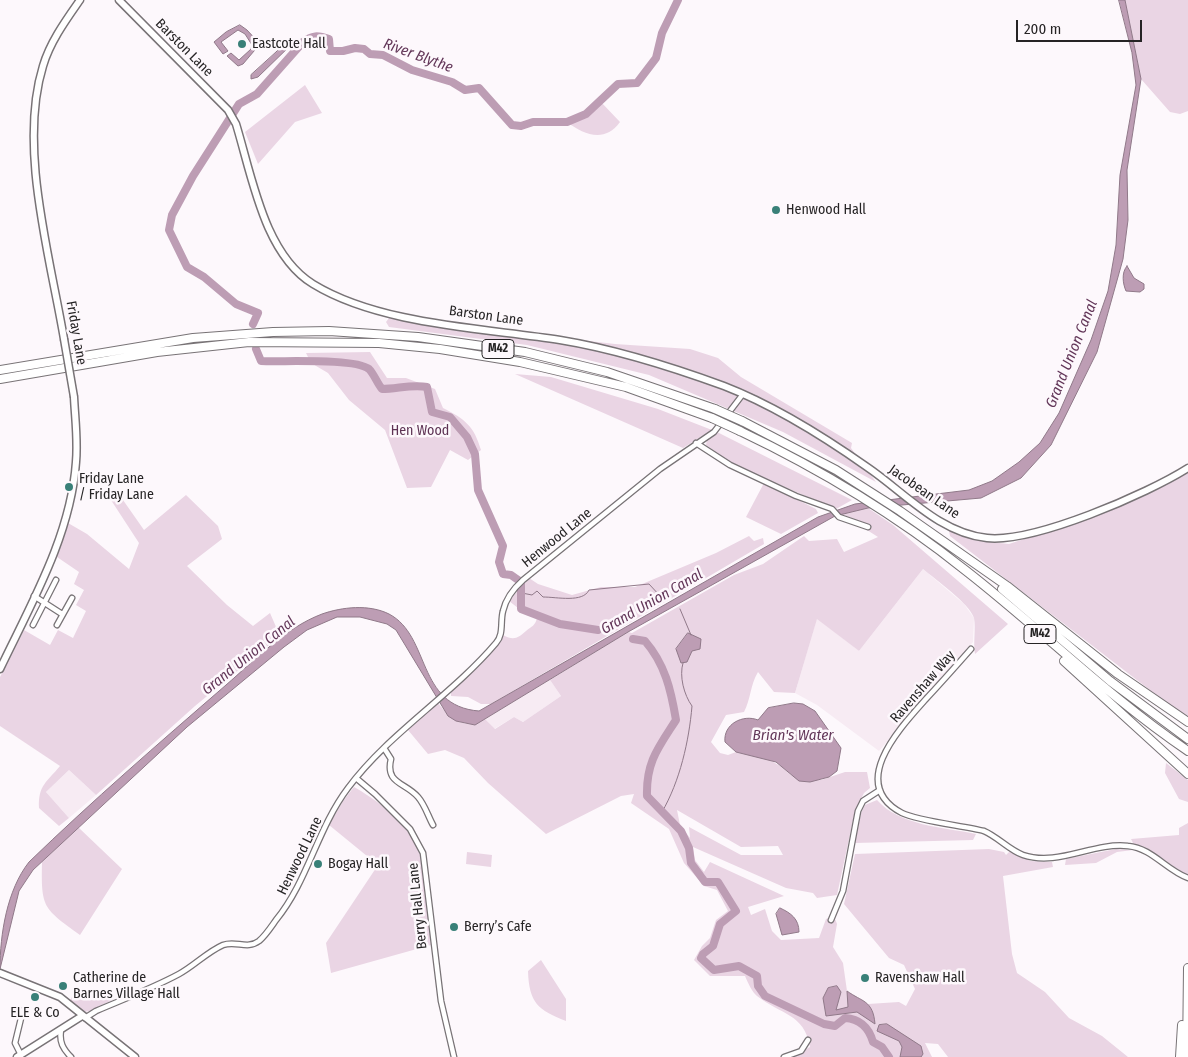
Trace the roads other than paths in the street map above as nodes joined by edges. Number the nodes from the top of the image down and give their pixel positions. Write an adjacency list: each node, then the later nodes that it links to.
1 (80, 0): 12 (street, Friday Lane, bridge)
2 (119, 0): 5 (street, Barston Lane)
3 (0, 370): 9 (highway, M42, bridge)
4 (0, 379): 10 (highway, M42, bridge)
5 (743, 394): 6 (street); 7 (street, Jacobean Lane)
6 (696, 443): 8 (street); 22 (street, Henwood Lane)
7 (1188, 468)
8 (868, 527)
9 (932, 533): 20 (highway); 21 (highway, M42)
10 (937, 548): 23 (highway, M42); 24 (highway)
11 (56, 580): 14 (street)
12 (34, 596): 14 (street); 19 (street, Friday Lane)
13 (72, 598): 15 (street)
14 (44, 601): 15 (street); 16 (street)
15 (62, 614): 17 (street)
16 (33, 625)
17 (57, 625)
18 (971, 648): 26 (street, Ravenshaw Way)
19 (0, 669)
20 (1188, 722)
21 (1188, 740)
22 (384, 748): 25 (street, Henwood Lane); 27 (street)
23 (1188, 752)
24 (1188, 774)
25 (356, 778): 33 (street, Henwood Lane); 39 (street, Berry Hall Lane)
26 (880, 790): 28 (street); 29 (street)
27 (433, 825)
28 (1188, 878)
29 (831, 920)
30 (1187, 972): 41 (highway); 42 (highway)
31 (1, 974): 33 (street)
32 (23, 1010): 36 (street)
33 (84, 1017): 34 (street); 38 (street)
34 (61, 1030): 36 (street); 37 (street)
35 (808, 1040): 40 (street)
36 (19, 1056)
37 (71, 1057)
38 (135, 1057)
39 (454, 1057)
40 (784, 1057)
41 (1180, 1057)
42 (1187, 1057)

